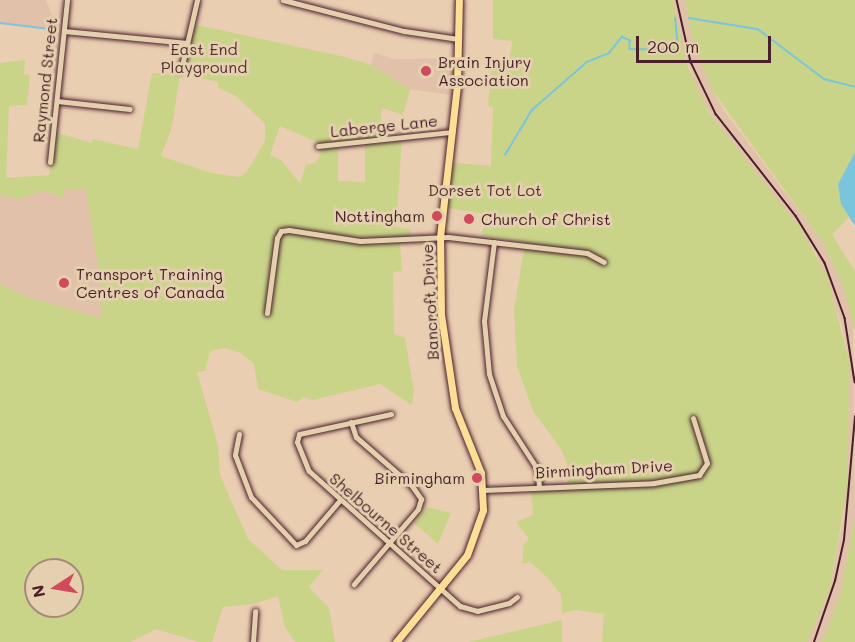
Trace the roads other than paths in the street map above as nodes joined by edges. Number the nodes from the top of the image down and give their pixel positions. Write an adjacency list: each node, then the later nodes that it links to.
1 (67, 0): 5 (street, Raymond Street)
2 (197, 0): 7 (street)
3 (283, 0): 6 (street)
4 (459, 0): 6 (main road, Bancroft Drive)
5 (64, 31): 7 (street); 9 (street, Raymond Street)
6 (458, 39): 11 (main road, Bancroft Drive)
7 (187, 43): 8 (street)
8 (181, 70)
9 (57, 101): 10 (street); 13 (street, Raymond Street)
10 (130, 109)
11 (452, 132): 12 (street, Laberge Lane); 14 (main road, Bancroft Drive)
12 (318, 146)
13 (50, 162)
14 (440, 237): 15 (street); 17 (street); 23 (main road, Bancroft Drive)
15 (494, 242): 16 (street); 22 (street)
16 (604, 261)
17 (267, 313)
18 (391, 414): 20 (street, Shelbourne Street)
19 (693, 418): 22 (street, Birmingham Drive)
20 (351, 422): 24 (street, Shelbourne Street); 25 (street)
21 (239, 434): 24 (street)
22 (539, 487): 23 (street, Birmingham Drive)
23 (483, 490): 27 (main road, Bancroft Drive)
24 (340, 500): 25 (street, Shelbourne Street)
25 (388, 543): 26 (street); 27 (street, Shelbourne Street)
26 (354, 584)
27 (440, 589): 28 (street, Shelbourne Street); 31 (main road, Bancroft Drive)
28 (517, 597)
29 (255, 610): 30 (street)
30 (253, 642)
31 (396, 642)

